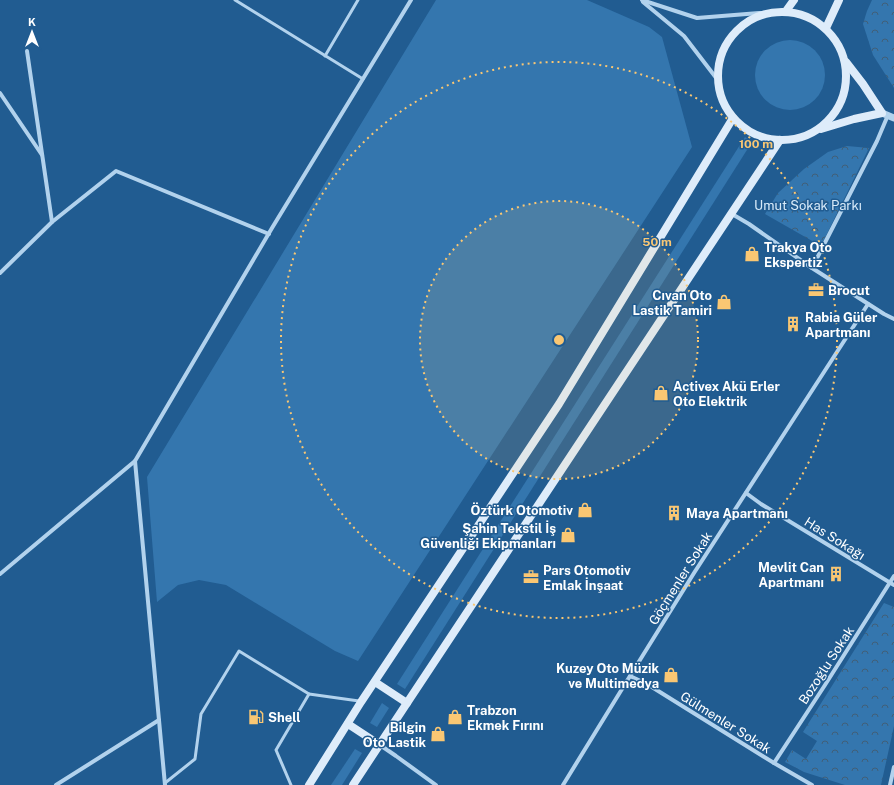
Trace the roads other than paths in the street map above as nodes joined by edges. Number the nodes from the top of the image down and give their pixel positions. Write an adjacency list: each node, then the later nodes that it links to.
1 (235, 0): 11 (lane)
2 (358, 0): 11 (lane)
3 (411, 0): 13 (street)
4 (642, 0): 8 (street); 14 (street)
5 (794, 0): 7 (main road)
6 (839, 0): 9 (main road)
7 (786, 11): 8 (main road); 9 (main road)
8 (764, 13): 14 (main road)
9 (826, 28): 12 (main road)
10 (27, 51): 20 (street)
11 (325, 56): 13 (lane)
12 (846, 62): 16 (main road); 18 (main road)
13 (363, 79): 23 (street)
14 (717, 79): 17 (main road)
15 (0, 93): 20 (street)
16 (888, 115): 18 (main road); 24 (street)
17 (733, 118): 19 (main road); 34 (main road)
18 (818, 130): 19 (main road)
19 (780, 140): 21 (main road)
20 (43, 157): 22 (street)
21 (732, 214): 24 (street); 37 (main road)
22 (52, 222): 23 (street); 25 (street)
23 (269, 234): 28 (street)
24 (812, 268): 26 (street)
25 (0, 273)
26 (868, 304): 27 (street); 29 (street, Göçmenler Sokak)
27 (894, 319)
28 (135, 461): 30 (street); 38 (street)
29 (746, 493): 32 (street, Has Sokağı); 33 (street, Göçmenler Sokak)
30 (0, 574)
31 (894, 576): 32 (street, Bozoğlu Sokak)
32 (892, 584): 41 (street, Bozoğlu Sokak)
33 (630, 676): 41 (street, Gülmenler Sokak); 49 (street, Göçmenler Sokak)
34 (375, 682): 36 (main road); 37 (main road)
35 (309, 694): 36 (lane); 43 (lane); 45 (lane)
36 (361, 702): 39 (main road)
37 (407, 703): 40 (main road)
38 (159, 720): 43 (street); 44 (street)
39 (348, 724): 40 (main road); 46 (main road)
40 (380, 745): 47 (main road); 48 (street)
41 (774, 763): 50 (street, Gülmenler Sokak)
42 (894, 767): 51 (street)
43 (165, 784)
44 (56, 785)
45 (291, 785)
46 (309, 785)
47 (354, 785)
48 (436, 785)
49 (564, 785)
50 (812, 785)
51 (890, 785)

